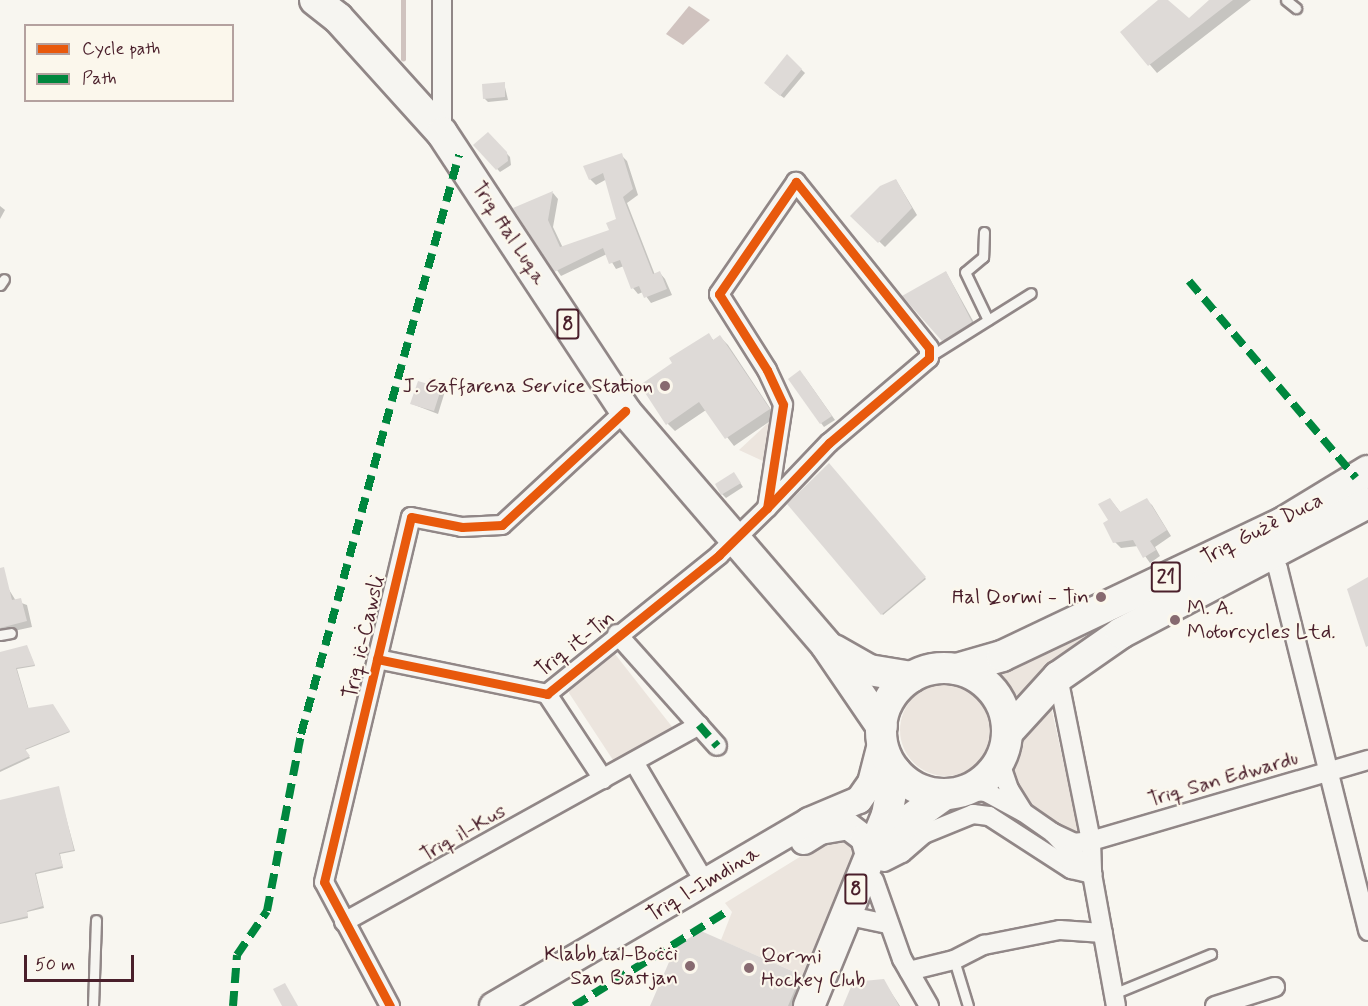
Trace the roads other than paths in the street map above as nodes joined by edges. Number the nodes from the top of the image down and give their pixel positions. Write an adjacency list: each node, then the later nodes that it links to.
1 (442, 0): 5 (street)
2 (1286, 0): 3 (lane)
3 (1296, 8)
4 (331, 9): 5 (highway, Triq Ħal Luqa / 8)
5 (442, 134): 10 (highway, Triq Ħal Luqa / 8)
6 (984, 232): 8 (lane)
7 (1031, 293): 8 (lane)
8 (988, 320): 9 (lane)
9 (929, 358): 13 (street, Triq it-Tin); 13 (street)
10 (625, 411): 14 (highway, Triq Ħal Luqa / 8); 20 (street, Triq iċ-Ċawsli)
11 (1368, 471): 21 (highway, Triq Ġużè Duca / 21)
12 (1368, 503): 15 (highway, 21)
13 (767, 508): 14 (street, Triq it-Tin)
14 (734, 542): 17 (street, Triq it-Tin); 19 (highway, Triq Ħal Luqa / 8)
15 (1269, 552): 23 (highway, 21); 32 (street)
16 (11, 633): 18 (lane)
17 (617, 634): 24 (street, Triq it-Tin); 25 (street)
18 (0, 635)
19 (826, 645): 22 (highway, Triq Ħal Luqa / 8); 26 (highway, Triq Ħal Luqa / 8)
20 (377, 659): 24 (street, Triq it-Tin); 43 (street, Triq iċ-Ċawsli)
21 (957, 669): 22 (highway, 8); 28 (highway)
22 (911, 677): 26 (highway, 8)
23 (1058, 677): 28 (highway, 21); 37 (street)
24 (547, 693): 33 (street)
25 (699, 725): 27 (street); 30 (street, Triq il-Kus)
26 (882, 734): 31 (highway, 8); 40 (main road, Triq l-Imdina)
27 (717, 746)
28 (1003, 747): 34 (highway, 8); 35 (street)
29 (1368, 760): 32 (street, Triq San Edwardu)
30 (634, 762): 33 (street, Triq il-Kus); 40 (street)
31 (895, 771): 34 (highway); 38 (highway, 8)
32 (1329, 772): 37 (street, Triq San Edwardu); 44 (street)
33 (603, 779): 43 (street, Triq il-Kus)
34 (953, 792): 35 (street); 38 (highway, 8)
35 (1023, 812): 36 (street)
36 (1053, 833): 37 (street); 39 (street)
37 (1091, 841): 39 (street)
38 (874, 867): 39 (street); 42 (highway, 8); 54 (main road, Triq l-Imdina); 55 (highway, 8)
39 (1092, 874): 45 (street)
40 (706, 884): 53 (main road, Triq l-Imdina)
41 (96, 920): 51 (lane)
42 (873, 921): 48 (street); 56 (highway, 8)
43 (344, 922): 52 (street, Triq iċ-Ċawsli)
44 (1368, 931)
45 (1103, 933): 47 (street); 50 (street)
46 (1211, 954): 50 (lane)
47 (954, 960): 48 (street); 58 (lane)
48 (909, 970): 57 (street)
49 (1275, 987): 59 (street)
50 (1114, 1000)
51 (93, 1006)
52 (390, 1006)
53 (493, 1006)
54 (523, 1006)
55 (809, 1006)
56 (826, 1006)
57 (929, 1006)
58 (968, 1006)
59 (1215, 1006)

